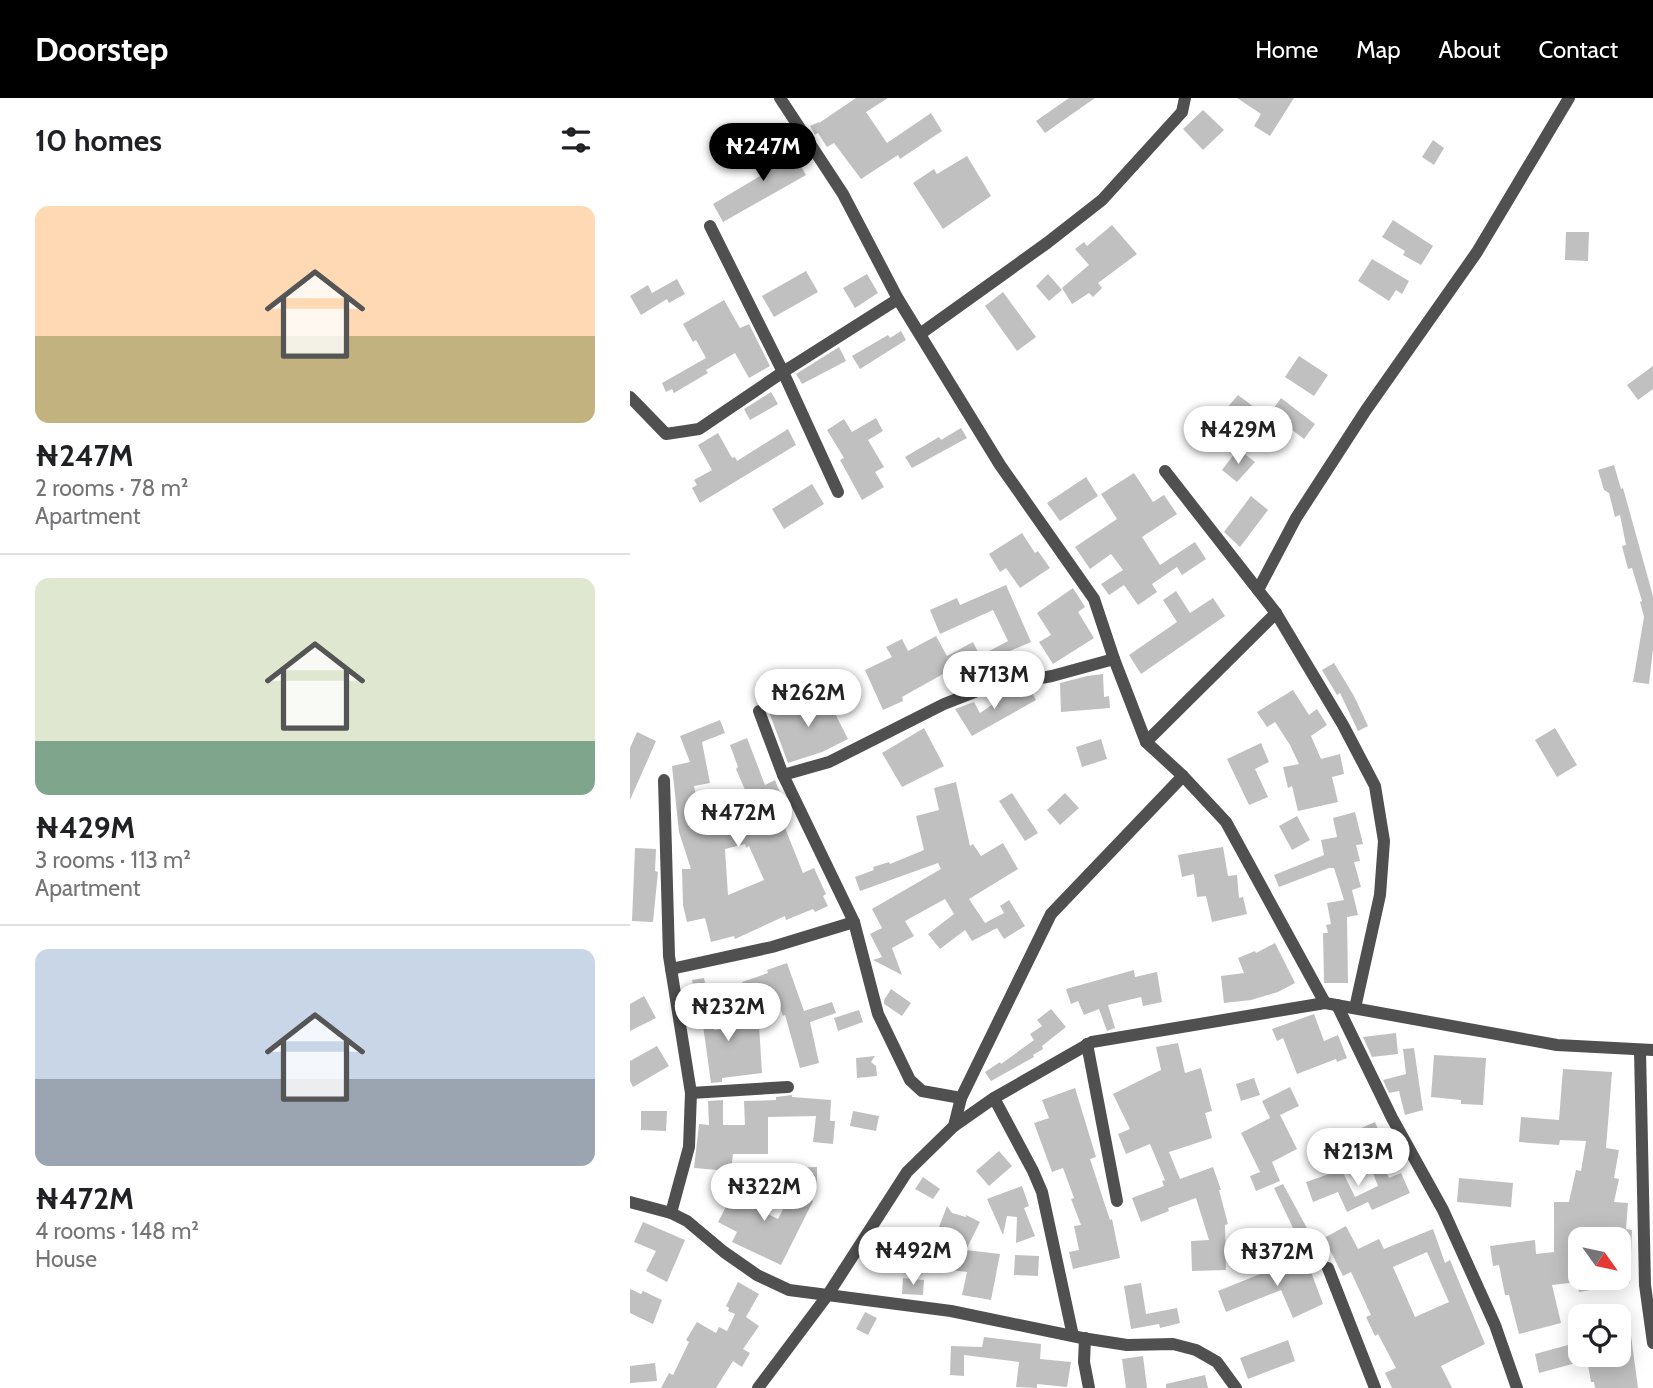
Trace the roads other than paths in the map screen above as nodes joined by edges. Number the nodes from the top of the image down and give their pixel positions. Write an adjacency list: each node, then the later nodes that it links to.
1 (780, 98): 5 (street)
2 (1185, 98): 6 (street)
3 (1569, 98): 11 (street)
4 (710, 226): 7 (street)
5 (898, 299): 6 (street); 7 (street)
6 (920, 334): 13 (street)
7 (783, 372): 8 (street); 10 (street)
8 (630, 397)
9 (1165, 471): 11 (street)
10 (838, 492)
11 (1258, 590): 12 (street)
12 (1276, 613): 15 (street); 22 (street)
13 (1114, 659): 15 (street); 16 (street)
14 (759, 711): 16 (street)
15 (1146, 741): 17 (street)
16 (783, 775): 19 (street)
17 (1184, 776): 21 (street); 27 (street)
18 (664, 780): 20 (street)
19 (854, 922): 20 (street); 27 (street)
20 (671, 969): 26 (street)
21 (1331, 1004): 22 (street); 23 (street); 41 (street)
22 (1355, 1009): 24 (street)
23 (1087, 1044): 28 (street); 30 (street)
24 (1647, 1050): 36 (street)
25 (788, 1087): 26 (street)
26 (691, 1093): 32 (street)
27 (961, 1098): 29 (street)
28 (994, 1098): 29 (street); 35 (street)
29 (954, 1126): 34 (street)
30 (1117, 1201)
31 (630, 1202): 32 (street)
32 (671, 1213): 34 (street)
33 (1328, 1268): 40 (street)
34 (827, 1296): 35 (street); 37 (street)
35 (1079, 1337): 38 (street); 39 (street)
36 (1653, 1343)
37 (758, 1388)
38 (1089, 1388)
39 (1236, 1388)
40 (1375, 1388)
41 (1517, 1388)

